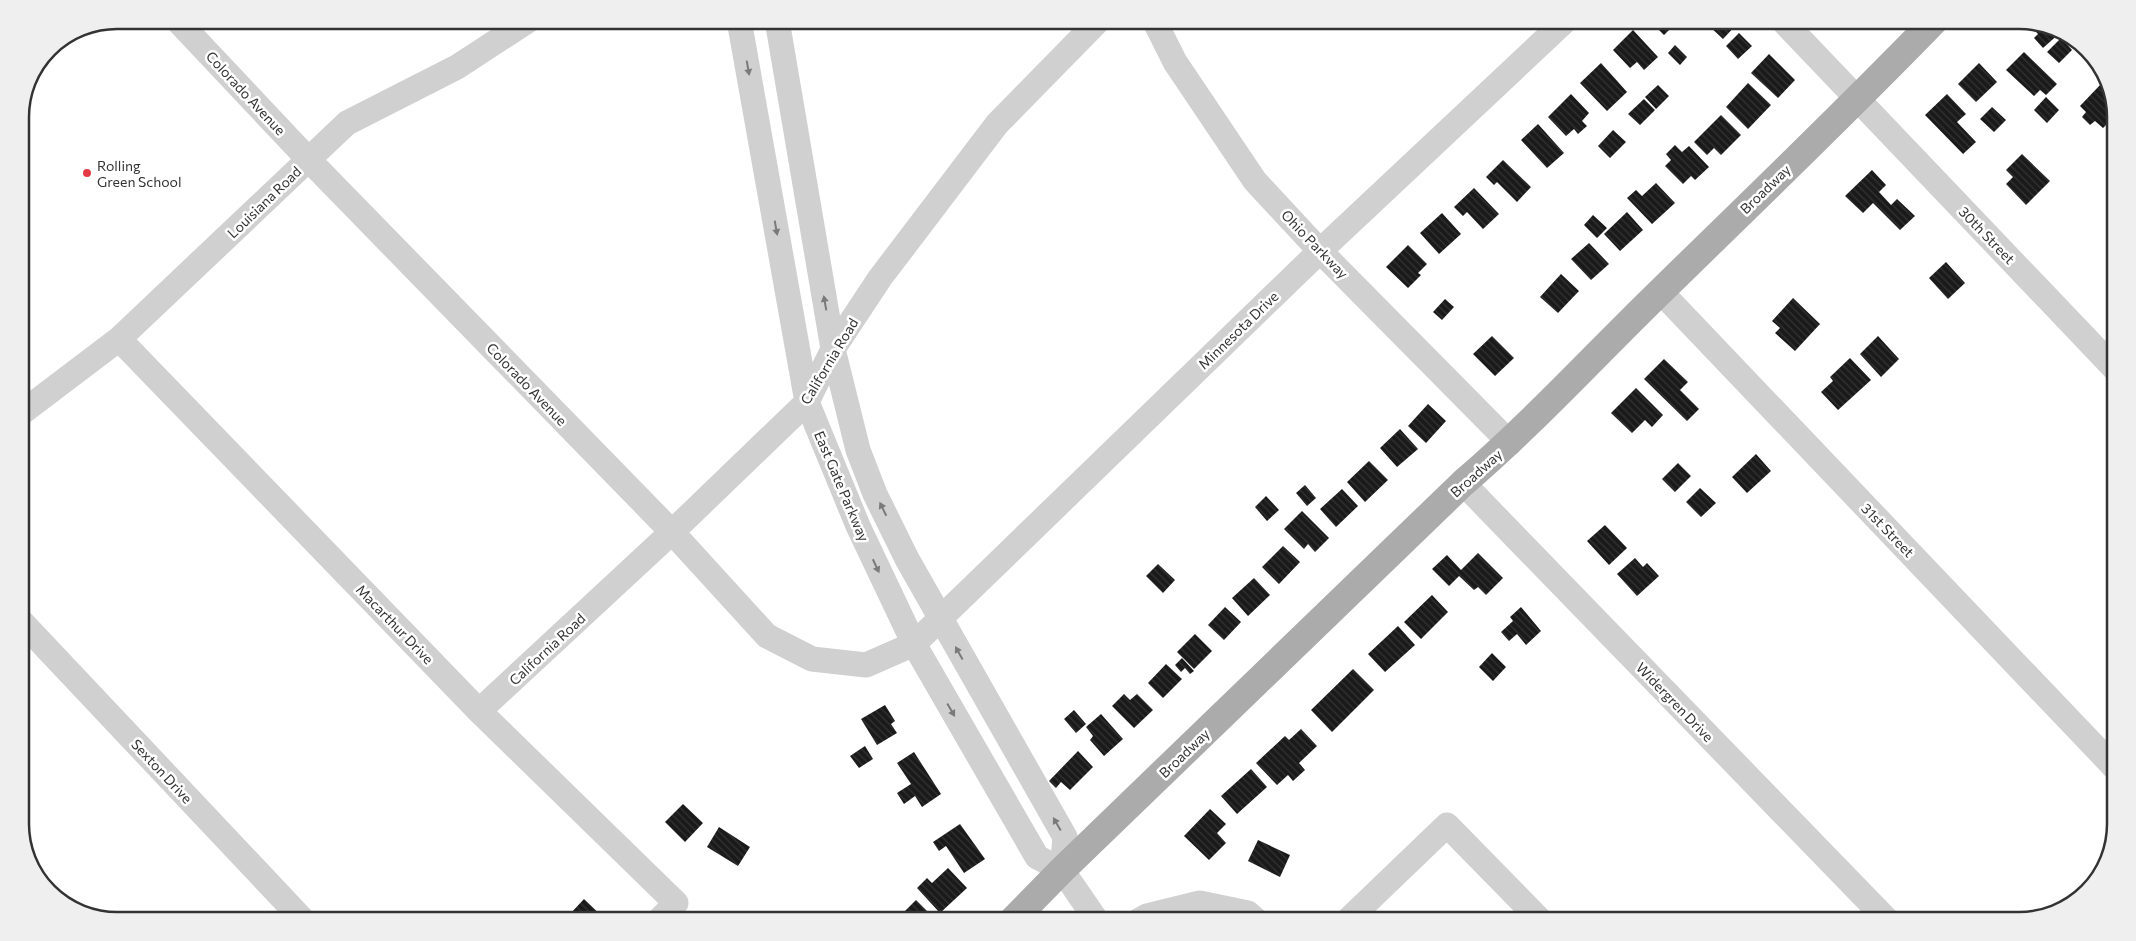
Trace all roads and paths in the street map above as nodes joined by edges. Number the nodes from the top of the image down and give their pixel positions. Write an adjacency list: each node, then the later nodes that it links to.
1 (185, 29): 11 (street, Colorado Avenue)
2 (515, 29): 11 (street, Louisiana Road)
3 (741, 29): 17 (street, East Gate Parkway, one-way to 17)
4 (779, 29): 15 (street, East Gate Parkway, one-way to 4)
5 (1090, 29): 15 (street, California Road)
6 (1158, 29): 12 (street, Ohio Parkway)
7 (1556, 29): 12 (street, Minnesota Drive)
8 (1791, 29): 10 (street, 30th Street)
9 (1926, 29): 10 (main road, Broadway)
10 (1858, 100): 13 (main road, Broadway); 16 (street, 30th Street)
11 (308, 160): 14 (street, Louisiana Road); 21 (street, Colorado Avenue)
12 (1320, 251): 19 (street, Ohio Parkway); 22 (street, Minnesota Drive)
13 (1660, 291): 19 (main road, Broadway); 26 (street, 31st Street)
14 (119, 340): 18 (street, Louisiana Road); 25 (street, Macarthur Drive)
15 (833, 350): 17 (street, California Road); 22 (street, East Gate Parkway, one-way to 15)
16 (2107, 361)
17 (807, 402): 21 (street, California Road); 24 (street, East Gate Parkway, one-way to 24)
18 (29, 407)
19 (1510, 443): 20 (main road, Broadway)
20 (1463, 483): 27 (main road, Broadway); 36 (street, Widergren Drive)
21 (672, 532): 24 (street, Colorado Avenue); 25 (street, California Road)
22 (940, 618): 24 (street, Minnesota Drive); 27 (street, East Gate Parkway, one-way to 22)
23 (29, 630): 28 (street, Sexton Drive)
24 (914, 644): 27 (street, East Gate Parkway, one-way to 27)
25 (479, 711): 29 (street, Macarthur Drive)
26 (2107, 760)
27 (1062, 870): 30 (main road, Broadway); 31 (street, East Gate Parkway)
28 (296, 912)
29 (667, 912)
30 (1021, 912)
31 (1091, 912)
32 (1163, 912): 33 (street)
33 (1239, 912)
34 (1356, 912): 35 (street)
35 (1532, 912)
36 (1879, 912)

